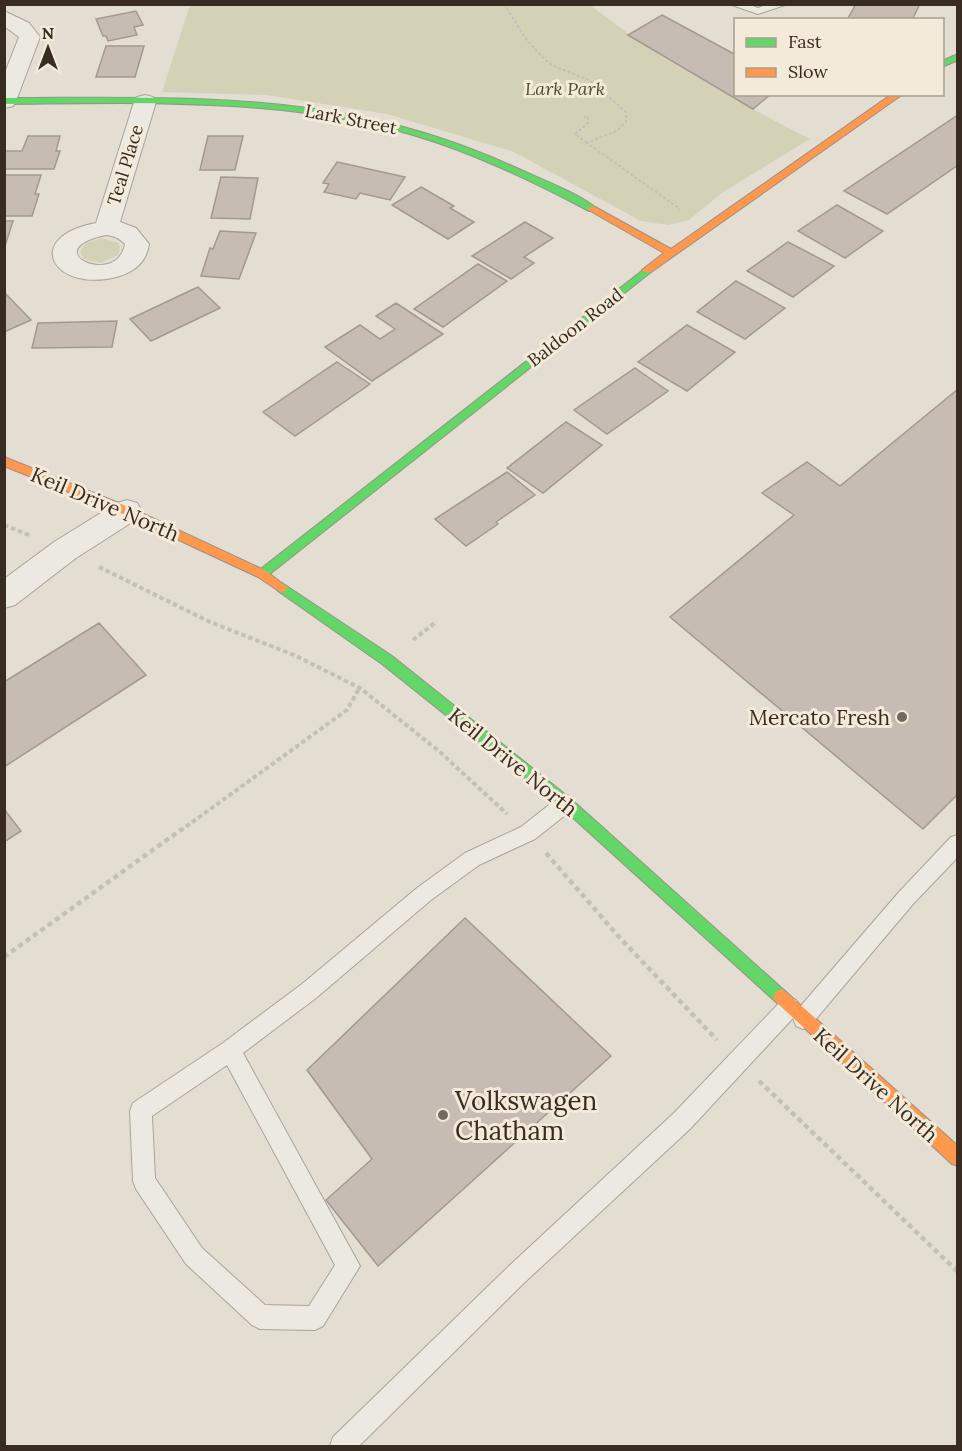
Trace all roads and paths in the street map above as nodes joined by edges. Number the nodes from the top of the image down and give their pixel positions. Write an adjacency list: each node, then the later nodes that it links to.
1 (504, 4): 11 (path)
2 (734, 4): 3 (lane)
3 (783, 4)
4 (4, 17): 8 (street)
5 (957, 56): 6 (street)
6 (944, 64)
7 (896, 96): 12 (street, Baldoon Road)
8 (5, 101): 9 (street, Lark Street)
9 (145, 102): 13 (street, Teal Place); 14 (street, Lark Street)
10 (584, 117): 11 (path)
11 (587, 143): 12 (path)
12 (706, 225): 14 (street, Baldoon Road)
13 (106, 228)
14 (669, 252): 17 (street, Baldoon Road)
15 (4, 461): 16 (street, Keil Drive North)
16 (127, 511): 17 (street, Keil Drive North); 18 (street)
17 (262, 574): 20 (street, Keil Drive North)
18 (4, 596)
19 (436, 622): 20 (path)
20 (387, 660): 21 (street, Keil Drive North); 23 (path)
21 (566, 803): 24 (street, Keil Drive North); 25 (lane)
22 (957, 843): 24 (lane)
23 (4, 957)
24 (796, 1013): 26 (street, Keil Drive North); 27 (lane)
25 (230, 1050): 25 (lane)
26 (957, 1158)
27 (342, 1446)

